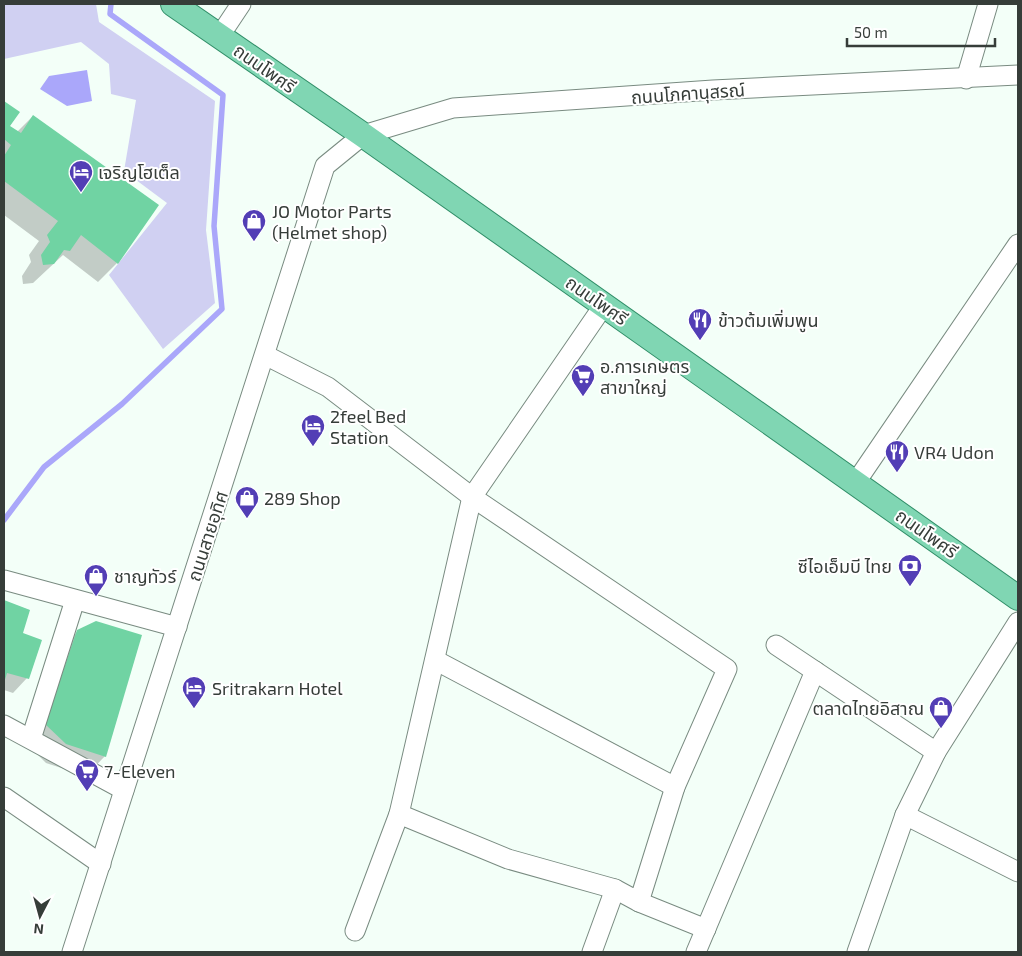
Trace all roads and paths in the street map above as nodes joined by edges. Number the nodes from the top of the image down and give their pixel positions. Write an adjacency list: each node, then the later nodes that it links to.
1 (173, 4): 4 (main road, ถนนโพศรี)
2 (241, 4): 4 (street)
3 (988, 4): 6 (street)
4 (219, 37): 7 (main road, ถนนโพศรี)
5 (1018, 75): 6 (street, ถนนโภคานุสรณ์)
6 (966, 79): 7 (street, ถนนโภคานุสรณ์)
7 (363, 135): 10 (main road, ถนนโพศรี); 11 (street, ถนนสายอุทิศ)
8 (1018, 244): 9 (street)
9 (1011, 270): 12 (street)
10 (604, 305): 12 (main road, ถนนโพศรี); 13 (street)
11 (266, 354): 13 (street); 18 (street, ถนนสายอุทิศ)
12 (856, 482): 15 (main road, ถนนโพศรี)
13 (472, 497): 20 (street); 25 (street)
14 (4, 580): 16 (street)
15 (1018, 598)
16 (75, 600): 18 (street); 23 (street)
17 (1018, 622): 24 (street)
18 (177, 627): 26 (street, ถนนสายอุทิศ)
19 (776, 645): 21 (street)
20 (435, 660): 25 (street); 28 (street)
21 (815, 671): 24 (street); 34 (street)
22 (4, 725): 23 (street)
23 (31, 740): 26 (street)
24 (936, 752): 29 (street)
25 (675, 787): 33 (street)
26 (124, 790): 30 (street, ถนนสายอุทิศ)
27 (4, 797): 30 (street)
28 (399, 814): 32 (street); 35 (street)
29 (905, 815): 31 (street); 39 (street)
30 (101, 864): 36 (street, ถนนสายอุทิศ)
31 (1018, 872)
32 (615, 890): 33 (street); 37 (street)
33 (639, 902): 34 (street)
34 (706, 929): 38 (street)
35 (355, 931)
36 (72, 952)
37 (592, 952)
38 (696, 952)
39 (856, 952)

